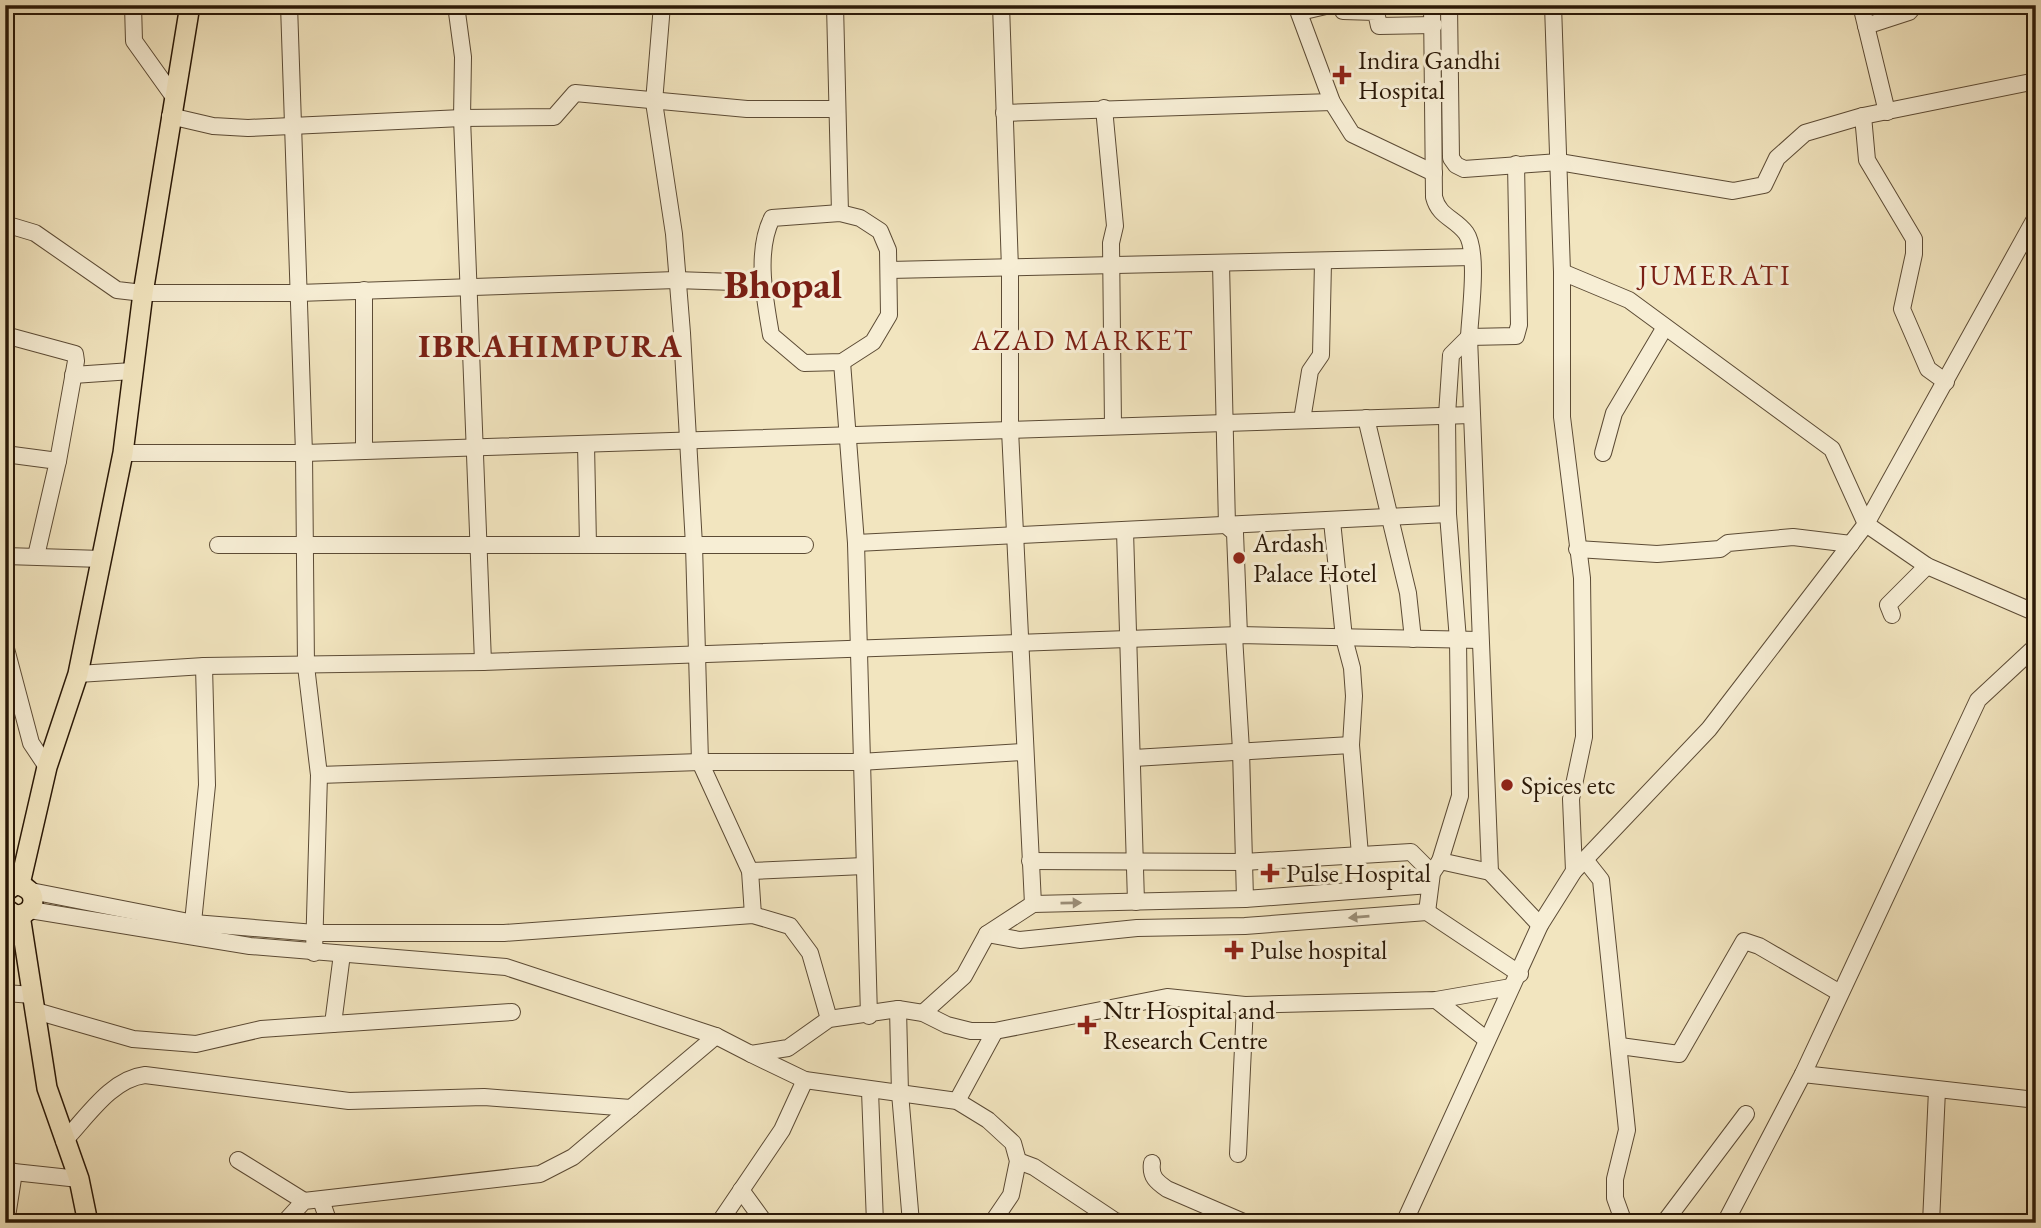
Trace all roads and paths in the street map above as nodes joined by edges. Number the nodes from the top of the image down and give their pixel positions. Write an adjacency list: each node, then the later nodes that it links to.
1 (133, 5): 21 (street)
2 (190, 5): 21 (main road)
3 (289, 5): 28 (street)
4 (456, 5): 27 (street)
5 (662, 5): 19 (street)
6 (835, 5): 23 (street)
7 (1001, 5): 25 (street)
8 (1330, 5): 15 (street)
9 (1340, 5): 16 (street)
10 (1432, 5): 16 (street)
11 (1449, 5): 30 (street)
12 (1553, 5): 29 (street)
13 (1861, 5): 17 (street)
14 (1915, 5): 17 (street)
15 (1298, 9): 20 (street)
16 (1434, 25): 31 (street)
17 (1866, 26): 24 (street)
18 (2036, 81): 24 (street)
19 (654, 102): 23 (street); 27 (street); 42 (street)
20 (1332, 102): 22 (street); 31 (street)
21 (172, 106): 28 (street); 46 (main road)
22 (1104, 108): 25 (street); 38 (street)
23 (837, 109): 32 (street)
24 (1887, 112): 26 (street)
25 (1004, 113): 39 (street)
26 (1863, 116): 29 (street); 54 (street)
27 (462, 118): 28 (street); 44 (street)
28 (292, 124): 47 (street)
29 (1559, 162): 30 (street); 41 (street)
30 (1516, 164): 50 (street)
31 (1434, 173): 35 (street)
32 (840, 213): 40 (street); 43 (street)
33 (2035, 223): 54 (street)
34 (5, 225): 46 (street)
35 (1472, 257): 36 (street); 50 (street)
36 (1323, 262): 37 (street); 58 (street)
37 (1221, 264): 38 (street); 59 (street)
38 (1111, 266): 39 (street); 60 (street)
39 (1010, 269): 40 (street); 61 (street)
40 (889, 270): 51 (street)
41 (1562, 272): 48 (street); 87 (street)
42 (676, 280): 43 (street); 44 (street); 63 (street)
43 (763, 283): 51 (street)
44 (469, 285): 45 (street); 65 (street)
45 (364, 290): 47 (street); 66 (street)
46 (142, 293): 47 (street); 52 (main road)
47 (298, 293): 68 (street)
48 (1665, 327): 69 (street); 75 (street)
49 (5, 335): 53 (street)
50 (1469, 337): 55 (street); 56 (street)
51 (842, 362): 62 (street)
52 (132, 371): 53 (street); 67 (main road)
53 (73, 374): 71 (street)
54 (1946, 382): 75 (street)
55 (1447, 415): 56 (street); 57 (street); 72 (street)
56 (1471, 415): 98 (street)
57 (1366, 418): 58 (street); 73 (street)
58 (1302, 420): 59 (street)
59 (1226, 422): 60 (street); 76 (street)
60 (1113, 426): 61 (street)
61 (1010, 430): 62 (street); 78 (street)
62 (848, 433): 63 (street); 79 (street)
63 (687, 440): 64 (street); 85 (street)
64 (586, 444): 65 (street); 84 (street)
65 (476, 447): 66 (street); 83 (street)
66 (364, 451): 68 (street)
67 (123, 453): 68 (street); 90 (main road)
68 (304, 453): 82 (street)
69 (1603, 453)
70 (5, 454): 71 (street)
71 (58, 461): 89 (street)
72 (1448, 514): 73 (street); 97 (street)
73 (1392, 517): 74 (street); 96 (street)
74 (1332, 521): 76 (street); 95 (street)
75 (1866, 524): 80 (street); 91 (street)
76 (1227, 526): 77 (street); 94 (street)
77 (1125, 531): 78 (street); 99 (street)
78 (1017, 537): 79 (street); 100 (street)
79 (856, 543): 103 (street)
80 (1851, 544): 87 (street); 122 (street)
81 (218, 545): 82 (street)
82 (304, 545): 83 (street); 107 (street)
83 (480, 545): 84 (street); 105 (street)
84 (588, 545): 85 (street)
85 (694, 545): 86 (street); 104 (street)
86 (806, 545)
87 (1577, 549): 122 (street)
88 (5, 555): 89 (street)
89 (36, 556): 90 (street)
90 (102, 559): 108 (main road)
91 (1927, 566): 92 (street); 93 (street)
92 (2036, 613)
93 (1892, 615)
94 (1237, 636): 95 (street); 99 (street); 110 (street)
95 (1344, 638): 96 (street); 109 (street)
96 (1413, 639): 97 (street)
97 (1458, 640): 98 (street); 125 (street)
98 (1480, 640): 124 (street)
99 (1128, 641): 100 (street); 112 (street)
100 (1020, 642): 103 (street); 111 (street)
101 (5, 645): 115 (street)
102 (2036, 646): 142 (street)
103 (858, 651): 104 (street); 114 (street)
104 (696, 656): 105 (street); 113 (street)
105 (483, 662): 107 (street)
106 (204, 666): 107 (street); 108 (street); 133 (street)
107 (306, 666): 116 (street)
108 (78, 674): 115 (main road)
109 (1350, 745): 110 (street); 117 (street)
110 (1241, 750): 112 (street); 119 (street)
111 (1023, 752): 114 (street); 118 (street)
112 (1135, 758): 120 (street)
113 (700, 762): 114 (street); 116 (street); 123 (street)
114 (860, 762): 121 (street)
115 (47, 767): 126 (main road)
116 (318, 775): 135 (street)
117 (1360, 855): 119 (street); 125 (street)
118 (1030, 861): 120 (street); 129 (street)
119 (1244, 862): 120 (street); 127 (street)
120 (1136, 863): 128 (street)
121 (864, 866): 123 (street); 149 (street)
122 (1580, 866): 132 (street); 155 (street)
123 (750, 871): 131 (street)
124 (1490, 872): 125 (street); 132 (street)
125 (1434, 873): 127 (street); 130 (street)
126 (16, 897): 133 (street); 144 (main road)
127 (1245, 900): 128 (street)
128 (1136, 902): 129 (street, one-way to 128)
129 (1033, 904): 136 (street)
130 (1427, 912): 136 (street, one-way to 136); 140 (street)
131 (753, 915): 134 (street); 150 (street)
132 (1539, 925): 140 (street)
133 (193, 930): 135 (street); 137 (street)
134 (402, 931): 135 (street); 139 (street)
135 (315, 933): 137 (street)
136 (987, 934): 148 (street)
137 (314, 953): 138 (street)
138 (342, 954): 139 (street); 151 (street)
139 (400, 958): 153 (street)
140 (1515, 981): 143 (street); 154 (street)
141 (5, 993): 144 (street)
142 (1840, 993): 155 (street); 157 (street)
143 (1436, 1000): 145 (street); 154 (street)
144 (34, 1003): 151 (street); 166 (main road)
145 (1245, 1004): 152 (street); 167 (street)
146 (898, 1009): 148 (street); 149 (street); 161 (street)
147 (512, 1012): 151 (street)
148 (923, 1013): 152 (street)
149 (869, 1016): 150 (street)
150 (829, 1019): 156 (street)
151 (333, 1024)
152 (995, 1031): 163 (street)
153 (716, 1036): 156 (street); 164 (street)
154 (1487, 1040): 187 (street)
155 (1620, 1046): 188 (street)
156 (751, 1054): 158 (street)
157 (1803, 1074): 159 (street); 190 (street)
158 (805, 1080): 160 (street); 173 (street)
159 (1937, 1090): 162 (street); 191 (street)
160 (870, 1091): 161 (street); 182 (street)
161 (900, 1093): 163 (street); 183 (street)
162 (2036, 1100)
163 (957, 1101): 169 (street)
164 (632, 1108): 166 (street); 174 (street)
165 (1746, 1114): 189 (street)
166 (64, 1140): 172 (main road)
167 (1238, 1154)
168 (239, 1160): 175 (street)
169 (1017, 1161): 184 (street); 185 (street)
170 (1152, 1163): 186 (street)
171 (10, 1170): 172 (street); 176 (street)
172 (79, 1179): 177 (main road)
173 (741, 1190): 180 (street); 181 (street)
174 (321, 1200): 175 (street); 179 (street)
175 (304, 1201): 178 (street)
176 (6, 1223)
177 (88, 1223)
178 (284, 1223)
179 (329, 1223)
180 (719, 1223)
181 (765, 1223)
182 (875, 1223)
183 (911, 1223)
184 (992, 1223)
185 (1124, 1223)
186 (1246, 1223)
187 (1404, 1223)
188 (1624, 1223)
189 (1664, 1223)
190 (1725, 1223)
191 (1931, 1223)

